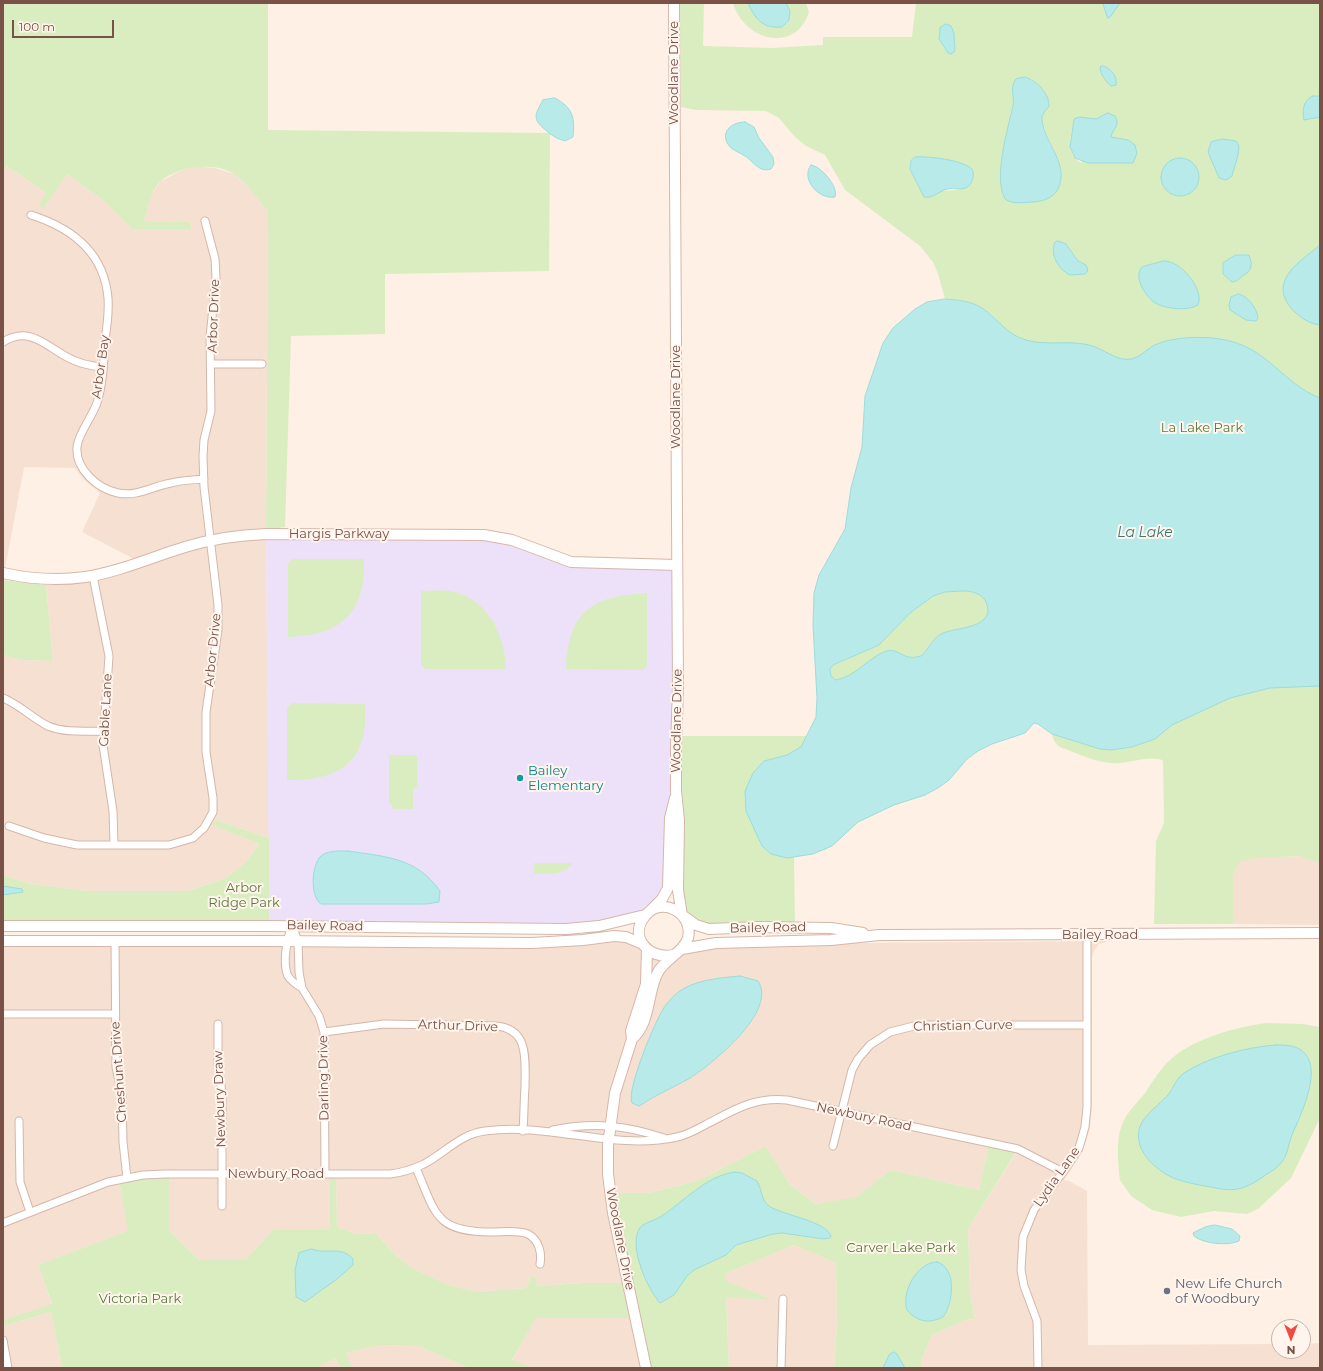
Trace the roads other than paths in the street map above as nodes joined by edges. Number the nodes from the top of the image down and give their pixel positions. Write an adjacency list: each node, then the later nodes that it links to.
1 (674, 3): 10 (main road, Woodlane Drive)
2 (31, 215): 7 (street, Arbor Bay)
3 (205, 221): 5 (street, Arbor Drive)
4 (3, 342): 7 (street)
5 (212, 364): 6 (street); 8 (street, Arbor Drive)
6 (262, 364)
7 (102, 367): 8 (street, Arbor Bay)
8 (204, 479): 9 (street, Arbor Drive)
9 (211, 540): 10 (main road, Hargis Parkway); 12 (main road, Hargis Parkway); 17 (street, Arbor Drive)
10 (677, 566): 15 (main road, Woodlane Drive)
11 (3, 573): 12 (main road, Hargis Parkway)
12 (93, 576): 14 (street, Gable Lane)
13 (3, 698): 14 (street)
14 (103, 731): 17 (street, Gable Lane)
15 (676, 791): 18 (main road, Woodlane Drive); 19 (main road, Woodlane Drive)
16 (9, 826): 17 (street, Arbor Drive)
17 (114, 845)
18 (647, 914): 19 (main road); 21 (main road, Bailey Road); 29 (main road)
19 (683, 916): 23 (main road, Bailey Road); 30 (main road)
20 (3, 926): 21 (main road, Bailey Road)
21 (292, 926): 27 (street, Darling Drive); 28 (street, Darling Drive)
22 (1320, 933): 24 (main road, Bailey Road)
23 (879, 935): 24 (main road, Bailey Road); 30 (main road, Bailey Road)
24 (1086, 935): 35 (street, Lydia Lane)
25 (3, 941): 26 (main road, Bailey Road)
26 (115, 941): 27 (main road, Bailey Road); 33 (street, Cheshunt Drive)
27 (286, 941): 28 (main road, Bailey Road); 31 (street, Darling Drive)
28 (298, 941): 29 (main road, Bailey Road); 31 (street, Darling Drive)
29 (645, 947): 30 (main road); 37 (main road, Woodlane Drive)
30 (677, 952): 37 (main road, Woodlane Drive)
31 (302, 988): 36 (street, Darling Drive)
32 (3, 1014): 33 (street)
33 (115, 1014): 50 (street, Cheshunt Drive)
34 (218, 1024): 48 (street, Newbury Draw)
35 (1087, 1025): 38 (street, Christian Curve); 47 (street, Lydia Lane)
36 (324, 1032): 41 (street, Arthur Drive); 49 (street, Darling Drive)
37 (632, 1039): 40 (main road, Woodlane Drive)
38 (841, 1112): 43 (street, Newbury Road); 45 (street, Christian Curve); 47 (street, Newbury Road)
39 (18, 1121): 52 (street)
40 (611, 1125): 42 (street, Newbury Road); 43 (street, Newbury Road); 44 (main road, Woodlane Drive)
41 (523, 1131): 42 (street, Newbury Road); 46 (street, Newbury Road)
42 (546, 1131): 44 (street, Newbury Road)
43 (667, 1138): 44 (street, Newbury Road)
44 (609, 1139): 58 (main road, Woodlane Drive)
45 (833, 1146)
46 (416, 1168): 49 (street, Newbury Road); 54 (street)
47 (1063, 1172): 60 (street, Lydia Lane)
48 (222, 1174): 49 (street, Newbury Road); 50 (street, Newbury Road); 51 (street, Newbury Draw)
49 (325, 1174)
50 (127, 1178): 52 (street, Newbury Road)
51 (222, 1206)
52 (30, 1212): 53 (street, Newbury Road)
53 (3, 1223)
54 (540, 1264)
55 (783, 1299): 59 (street)
56 (3, 1340): 57 (street)
57 (8, 1368)
58 (646, 1368)
59 (782, 1368)
60 (1038, 1368)

